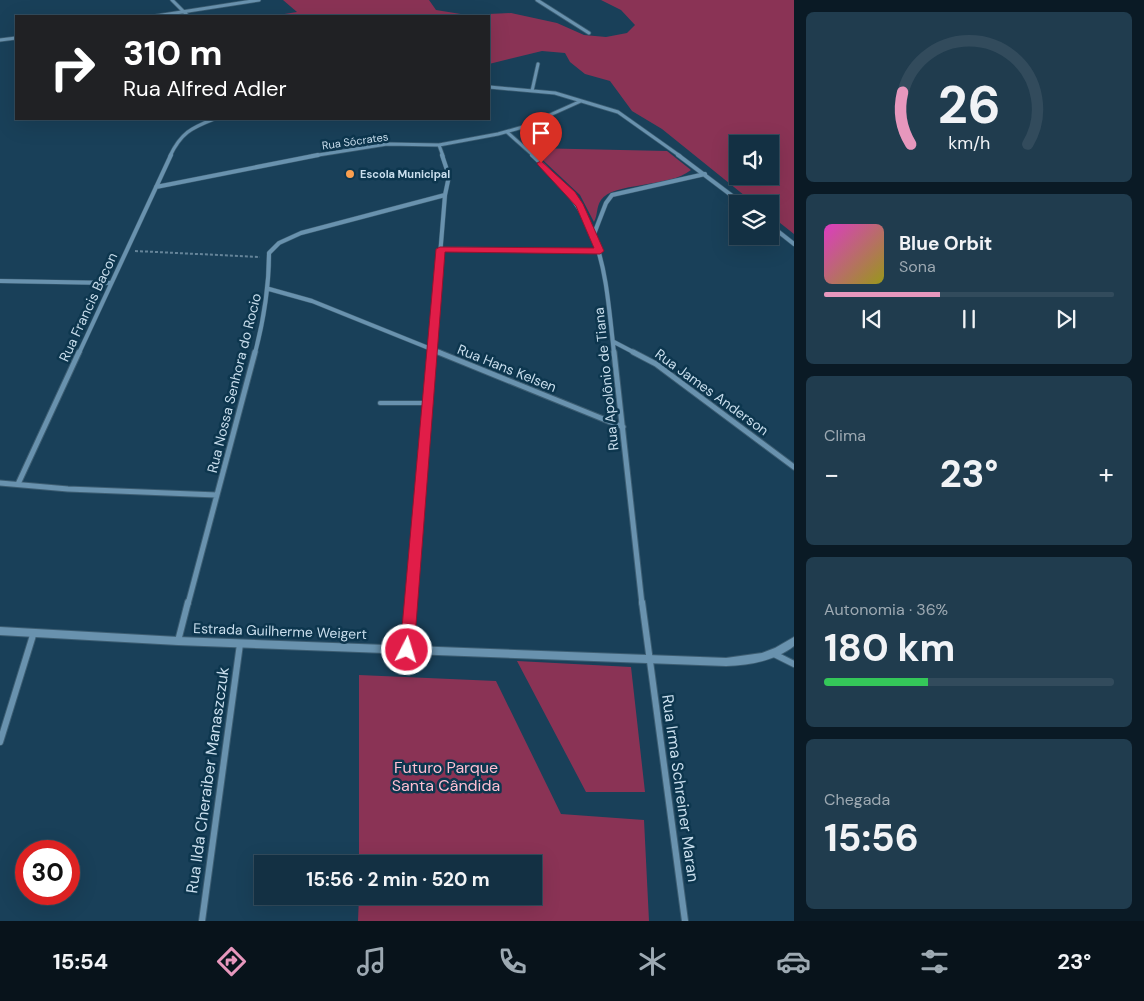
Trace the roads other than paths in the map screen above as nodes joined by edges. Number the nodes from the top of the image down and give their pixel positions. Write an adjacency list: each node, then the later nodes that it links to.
1 (172, 0): 4 (street)
2 (260, 0): 4 (street)
3 (537, 0): 7 (street)
4 (184, 12): 5 (street); 6 (street)
5 (163, 15)
6 (187, 15)
7 (589, 33)
8 (15, 38): 9 (street)
9 (0, 40)
10 (538, 64): 12 (street)
11 (490, 87): 12 (street)
12 (532, 90): 13 (street)
13 (581, 101): 15 (street, Rua Sócrates); 17 (street)
14 (211, 120): 18 (street, Rua Francis Bacon)
15 (507, 132): 16 (street, Rua Sócrates); 22 (street, Rua Apolônio de Tiana)
16 (439, 145): 18 (street, Rua Sócrates); 19 (street)
17 (706, 174): 20 (street); 22 (street)
18 (156, 187): 27 (street, Rua Francis Bacon)
19 (445, 195): 24 (street); 28 (street, Rua Nossa Senhora do Rocio)
20 (732, 195)
21 (779, 232): 23 (street)
22 (594, 234): 25 (street, Rua Apolônio de Tiana)
23 (794, 244)
24 (440, 249): 25 (street); 30 (street)
25 (600, 251): 29 (street, Rua Apolônio de Tiana)
26 (0, 281): 27 (street)
27 (112, 283): 36 (street, Rua Francis Bacon)
28 (269, 289): 30 (street, Rua Hans Kelsen); 37 (street, Rua Nossa Senhora do Rocio)
29 (614, 342): 33 (street, Rua Apolônio de Tiana); 34 (street, Rua James Anderson)
30 (432, 350): 32 (street); 33 (street, Rua Hans Kelsen)
31 (380, 403): 32 (lane)
32 (428, 404): 43 (street)
33 (623, 427): 45 (street, Rua Apolônio de Tiana)
34 (794, 466)
35 (0, 483): 36 (street)
36 (18, 484): 37 (street)
37 (217, 495): 40 (street, Rua Nossa Senhora do Rocio)
38 (0, 632): 39 (street, Estrada Guilherme Weigert)
39 (34, 632): 40 (street, Estrada Guilherme Weigert); 47 (street)
40 (178, 641): 42 (street, Estrada Guilherme Weigert)
41 (794, 641): 44 (street, Estrada Guilherme Weigert)
42 (240, 644): 43 (street, Estrada Guilherme Weigert); 48 (street, Rua Ilda Cheraiber Manaszczuk)
43 (407, 650): 45 (street, Estrada Guilherme Weigert)
44 (774, 654): 45 (street, Estrada Guilherme Weigert); 46 (street)
45 (648, 659): 49 (street, Rua Irma Schreiner Maran)
46 (794, 664)
47 (0, 742)
48 (202, 921)
49 (686, 921)

